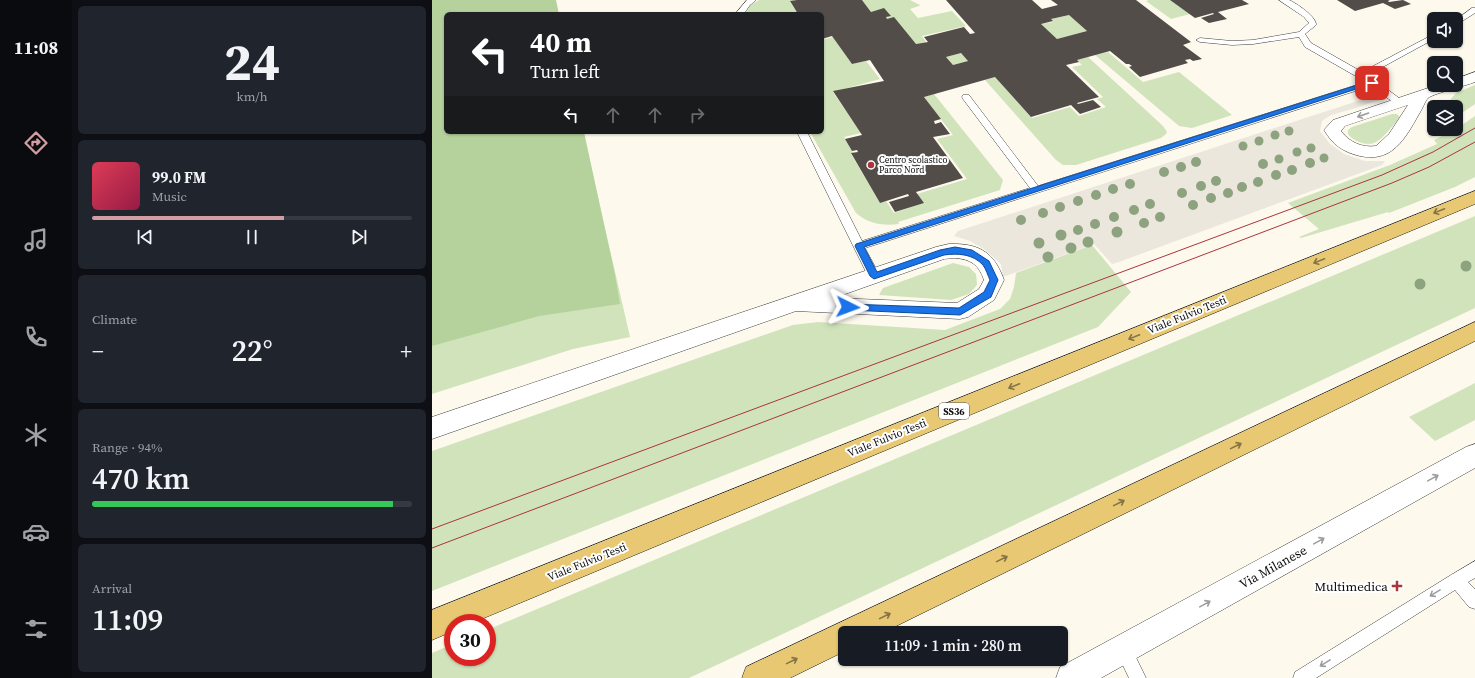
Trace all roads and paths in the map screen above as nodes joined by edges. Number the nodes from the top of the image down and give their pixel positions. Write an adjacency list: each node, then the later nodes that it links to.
1 (752, 0): 4 (lane)
2 (1283, 0): 6 (lane)
3 (1475, 10): 5 (lane)
4 (741, 12)
5 (1463, 18)
6 (1301, 34): 7 (lane); 9 (lane)
7 (1200, 40)
8 (1427, 40): 9 (lane)
9 (1362, 75): 12 (lane)
10 (1475, 77): 11 (street)
11 (1463, 81)
12 (1372, 83): 16 (lane); 18 (lane)
13 (1431, 92): 14 (street)
14 (1422, 95): 16 (street); 16 (street, one-way to 14)
15 (966, 97): 18 (lane)
16 (1400, 103)
17 (803, 134): 20 (lane)
18 (1036, 190): 20 (lane)
19 (1475, 197): 29 (main road, Viale Fulvio Testi / SS36, one-way to 29)
20 (859, 246): 21 (lane)
21 (874, 276): 22 (street); 22 (street)
22 (796, 303): 24 (street)
23 (1475, 331): 30 (main road, one-way to 23)
24 (432, 428)
25 (1475, 455): 32 (street, Via Milanese, one-way to 25)
26 (1475, 569): 27 (lane)
27 (1456, 580): 28 (lane); 36 (lane, one-way to 36)
28 (1475, 601)
29 (432, 625)
30 (864, 626)
31 (838, 638): 34 (main road, one-way to 31)
32 (1123, 649): 33 (street, Via Milanese); 35 (lane)
33 (1080, 676)
34 (757, 678)
35 (1138, 678)
36 (1301, 678)

